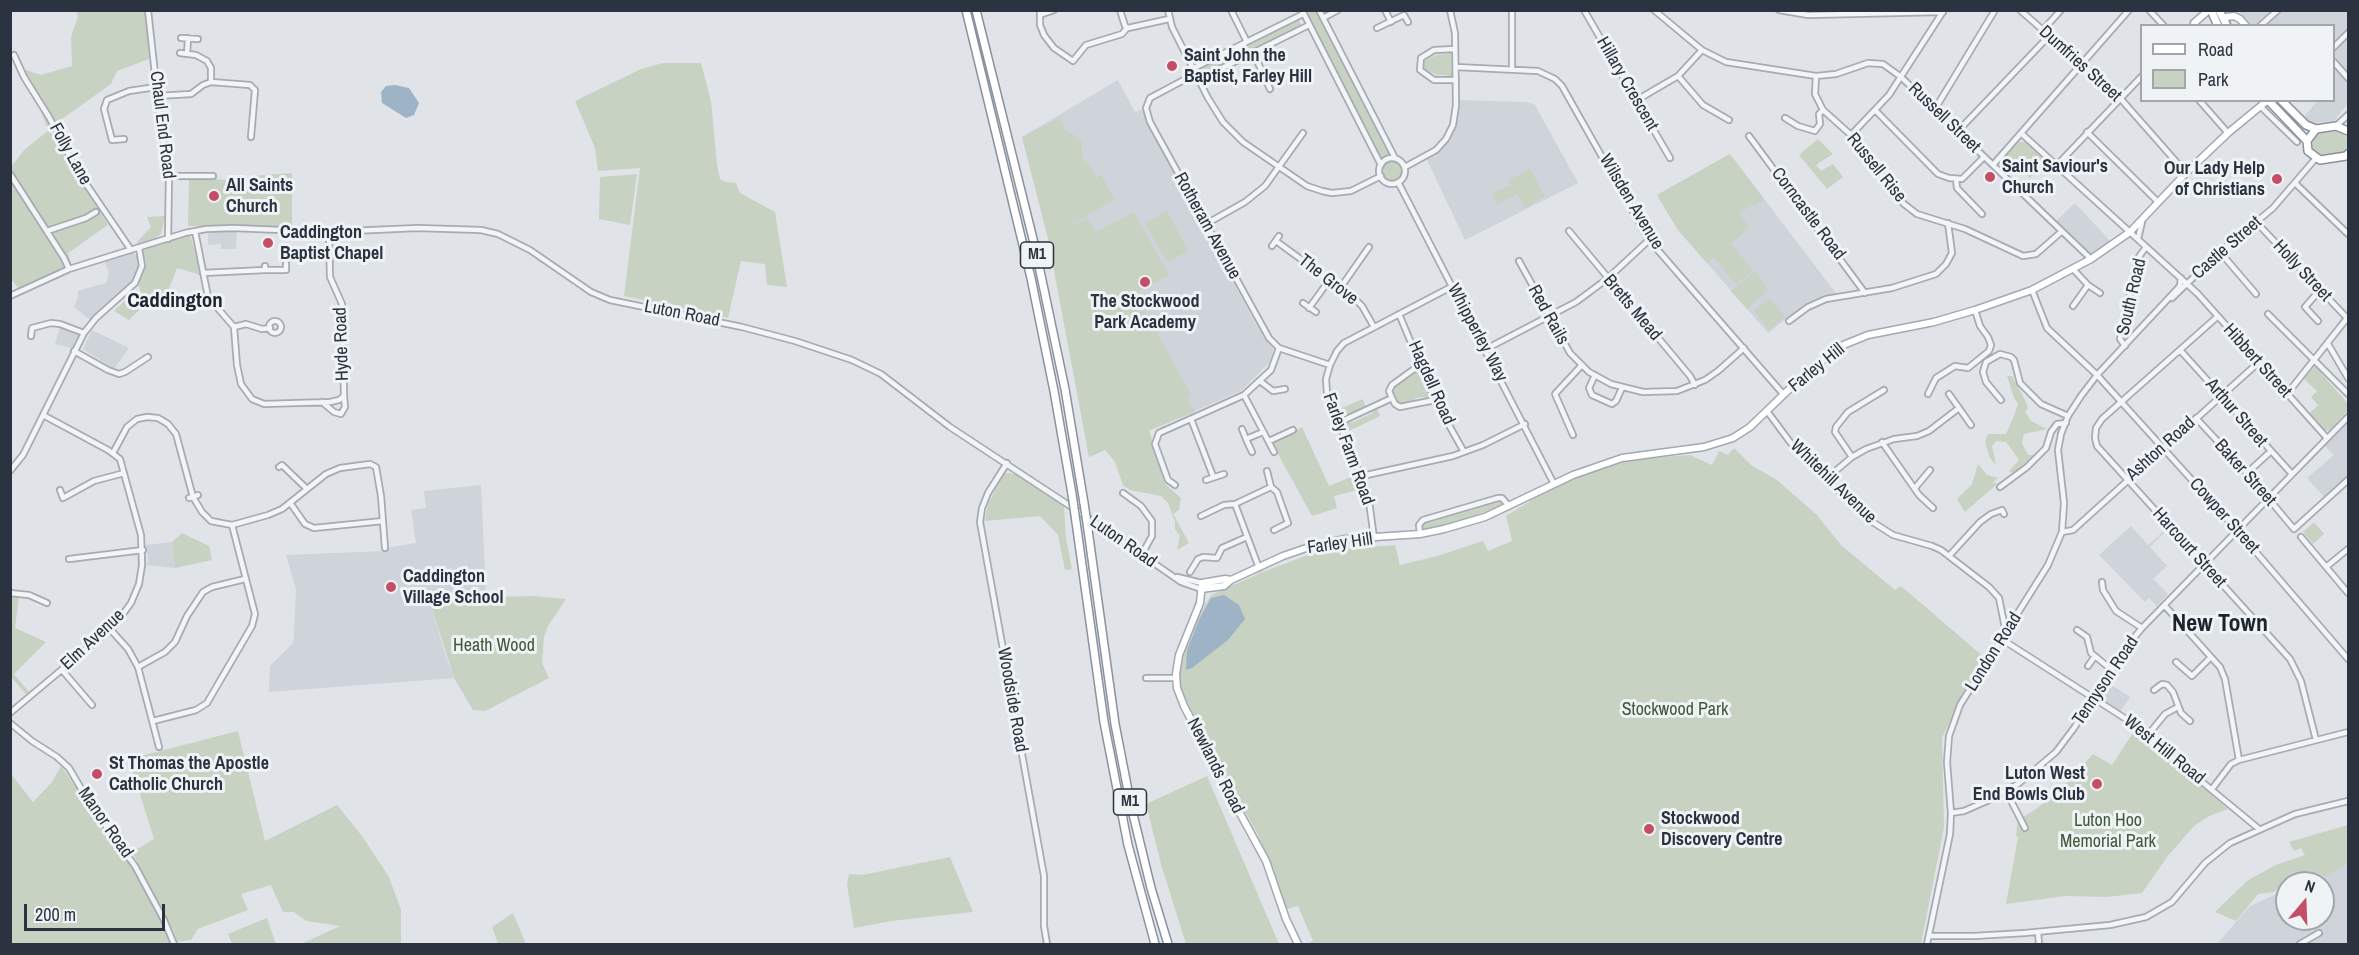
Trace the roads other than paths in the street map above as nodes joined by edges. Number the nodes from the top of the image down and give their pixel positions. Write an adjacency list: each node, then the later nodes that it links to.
1 (148, 10): 66 (street, Chaul End Road)
2 (966, 10): 335 (highway, M1, bridge)
3 (976, 10): 336 (highway, M1, bridge)
4 (1054, 10): 26 (street)
5 (1120, 10): 37 (street)
6 (1168, 10): 28 (street)
7 (1231, 10): 45 (street)
8 (1319, 10): 27 (street)
9 (1338, 10): 27 (street)
10 (1385, 10): 30 (street)
11 (1450, 10): 47 (street)
12 (1512, 10): 56 (street)
13 (1584, 10): 70 (street, Hillary Crescent)
14 (1654, 10): 48 (street, Russell Street)
15 (1779, 10): 24 (street)
16 (1995, 10): 74 (street)
17 (2020, 10): 39 (street, Dumfries Street)
18 (2061, 10): 39 (street)
19 (2129, 10): 54 (street)
20 (2148, 10): 32 (street)
21 (2210, 10): 29 (highway); 33 (main road)
22 (2219, 10): 29 (highway)
23 (2278, 10): 35 (street)
24 (1943, 11): 60 (street)
25 (1302, 12): 36 (street); 45 (street, Rotheram Avenue)
26 (1040, 13): 37 (street)
27 (1323, 18): 97 (street)
28 (1169, 19): 37 (street); 57 (street)
29 (2225, 20): 34 (main road)
30 (1390, 22): 31 (street); 38 (street)
31 (1408, 22)
32 (2162, 24)
33 (2195, 24)
34 (2244, 24)
35 (2262, 24)
36 (1309, 25): 49 (street); 101 (street)
37 (1127, 28)
38 (1377, 28)
39 (2043, 30): 41 (street, Dumfries Street)
40 (2349, 33): 46 (street)
41 (2049, 36): 54 (street, Dumfries Street); 84 (street)
42 (181, 38): 43 (street)
43 (188, 38): 44 (street); 51 (street)
44 (198, 39)
45 (1246, 40): 57 (street, Rotheram Avenue)
46 (2335, 46)
47 (1455, 49): 55 (street); 64 (street)
48 (1702, 50): 58 (street); 59 (street, Russell Street)
49 (1253, 52): 63 (street); 67 (street)
50 (180, 54): 51 (street)
51 (187, 54): 65 (street)
52 (14, 55): 134 (street, Folly Lane)
53 (2335, 63): 62 (street)
54 (2081, 64): 69 (street, Dumfries Street); 88 (street)
55 (1456, 67): 56 (street, Wilsden Avenue); 64 (street)
56 (1512, 69): 129 (street, Wilsden Avenue)
57 (1193, 71): 63 (street); 119 (street, Rotheram Avenue)
58 (1678, 76): 70 (street); 79 (street)
59 (1816, 76): 60 (street, Russell Street); 75 (street)
60 (1901, 76): 74 (street, Russell Street); 76 (street)
61 (2140, 78): 69 (street)
62 (2349, 78)
63 (1198, 80): 103 (street)
64 (1456, 80): 104 (street)
65 (211, 82): 68 (street); 91 (street)
66 (156, 87): 68 (street, Chaul End Road); 92 (street)
67 (1270, 88)
68 (157, 96): 107 (street, Chaul End Road)
69 (2120, 99): 85 (street); 105 (street, Dumfries Street)
70 (1637, 100): 98 (street, Hillary Crescent)
71 (2201, 102): 87 (street)
72 (2265, 102): 81 (highway); 87 (main road, Farley Hill); 94 (street)
73 (2282, 102): 81 (highway)
74 (1935, 109): 84 (street, Russell Street)
75 (1824, 110): 78 (street); 89 (street, Russell Rise)
76 (1875, 110): 89 (street); 110 (street)
77 (2348, 116): 80 (street); 83 (street)
78 (1785, 118)
79 (1730, 120)
80 (2336, 126): 82 (highway); 83 (highway)
81 (2302, 128): 82 (highway); 93 (highway)
82 (2316, 129): 93 (highway)
83 (2348, 131)
84 (1958, 132): 96 (street, Russell Street)
85 (2087, 132): 100 (street); 113 (street)
86 (1303, 133): 103 (street)
87 (2228, 133): 105 (main road, Farley Hill)
88 (2022, 134): 100 (street, Hibbert Street); 102 (street)
89 (1851, 135): 117 (street, Russell Rise)
90 (1749, 136): 151 (street, Corncastle Road)
91 (251, 137)
92 (124, 139)
93 (2307, 141): 99 (highway)
94 (2297, 142)
95 (2348, 156): 99 (highway)
96 (1984, 157): 102 (street, Russell Street); 110 (street)
97 (1395, 158): 101 (street); 104 (street)
98 (1670, 158)
99 (2316, 158): 112 (street, Castle Street)
100 (2058, 164): 125 (street, Hibbert Street)
101 (1381, 165): 109 (street)
102 (1993, 165): 124 (street, Russell Street)
103 (1279, 167): 109 (street); 119 (street)
104 (1405, 167): 111 (street)
105 (2186, 173): 113 (main road, Farley Hill)
106 (10, 174): 120 (street)
107 (169, 176): 108 (street); 127 (street, Chaul End Road)
108 (213, 176)
109 (1381, 176): 111 (street)
110 (1956, 179): 115 (street)
111 (1398, 182): 147 (street, Whipperley Way)
112 (2296, 184): 118 (street, Castle Street); 126 (street)
113 (2158, 202): 116 (main road, Farley Hill)
114 (96, 212): 120 (street)
115 (1982, 214)
116 (2144, 217): 125 (main road, Farley Hill); 128 (street)
117 (1948, 223): 124 (street, Russell Rise); 151 (street)
118 (2257, 223): 135 (street, Castle Street); 150 (street, Holly Street)
119 (1206, 224): 175 (street, Rotheram Avenue)
120 (46, 231): 138 (street)
121 (195, 231): 122 (street, Luton Road); 127 (street, Luton Road); 141 (street)
122 (329, 231): 202 (street, Hyde Road); 235 (street, Luton Road)
123 (1569, 231): 144 (street, Bretts Mead)
124 (2061, 232): 136 (street, Russell Street)
125 (2130, 232): 128 (street, Hibbert Street); 136 (main road, Farley Hill)
126 (2349, 234)
127 (168, 239): 133 (street, Luton Road)
128 (2138, 239): 132 (street, Hibbert Street)
129 (1649, 240): 144 (street); 176 (street, Wilsden Avenue)
130 (1272, 246): 143 (street, The Grove)
131 (1369, 247): 148 (street)
132 (2146, 247): 142 (street, Hibbert Street); 174 (street, South Road)
133 (139, 248): 134 (street, Luton Road); 171 (street)
134 (131, 250): 138 (street, Luton Road)
135 (2220, 252): 145 (street, Castle Street); 153 (street)
136 (2091, 259): 140 (main road, Farley Hill)
137 (1520, 261): 163 (street, Red Rails)
138 (69, 269): 154 (street, Luton Road)
139 (286, 269): 141 (street)
140 (2073, 269): 146 (street); 149 (main road, Farley Hill)
141 (203, 273): 168 (street)
142 (2181, 278): 145 (street, Hibbert Street); 158 (street, Castle Street)
143 (1330, 279): 148 (street, The Grove); 157 (street)
144 (1607, 279): 163 (street); 192 (street, Bretts Mead)
145 (2187, 284): 158 (street, Castle Street); 164 (street, Hibbert Street)
146 (2088, 285): 152 (street); 156 (street)
147 (1453, 286): 161 (street, Farley Farm Road); 177 (street, Whipperley Way)
148 (1341, 287): 169 (street, The Grove)
149 (2032, 290): 159 (main road, Farley Hill); 189 (street, Cowper Street)
150 (2320, 290): 165 (street, Holly Street); 167 (street)
151 (1865, 293): 166 (street)
152 (2100, 293)
153 (2256, 294)
154 (10, 296)
155 (1303, 303): 157 (street)
156 (2073, 306)
157 (1309, 308): 160 (street)
158 (2160, 309): 174 (street, Castle Street)
159 (1975, 310): 196 (street); 201 (main road, Farley Hill)
160 (1316, 312)
161 (1400, 314): 169 (street, Farley Farm Road); 185 (street, Hagdell Road)
162 (2268, 314): 182 (street)
163 (1549, 316): 177 (street); 187 (street, Red Rails)
164 (2217, 317): 178 (street); 183 (street, Hibbert Street)
165 (2348, 317): 173 (street)
166 (1789, 321)
167 (2318, 321)
168 (234, 327): 170 (street); 207 (street, Hyde Road)
169 (1374, 327): 186 (street, Farley Farm Road)
170 (270, 328)
171 (84, 333): 172 (street); 179 (street)
172 (31, 336)
173 (2328, 344): 182 (street); 190 (street)
174 (2124, 346): 189 (street, Castle Street)
175 (1279, 348): 186 (street); 191 (street)
176 (1744, 348): 192 (street, Red Rails); 201 (street, Wilsden Avenue)
177 (1486, 349): 218 (street, Whipperley Way)
178 (2180, 350): 203 (street, Arthur Street); 208 (street)
179 (74, 351): 184 (street); 211 (street)
180 (147, 357): 184 (street)
181 (134, 358): 184 (street)
182 (2314, 361): 198 (street); 199 (street)
183 (2259, 362): 198 (street, Hibbert Street); 203 (street, Ashton Road)
184 (138, 363)
185 (1421, 364): 204 (street); 205 (street, Hagdell Road)
186 (1330, 365): 216 (street, Farley Farm Road)
187 (1581, 366): 188 (street, Red Rails); 223 (street)
188 (1595, 375): 194 (street, Red Rails); 194 (street)
189 (2097, 375): 208 (street, Cowper Street); 212 (street, London Road)
190 (2349, 378)
191 (1260, 381): 193 (street); 200 (street)
192 (1695, 385): 194 (street, Red Rails)
193 (1285, 388)
194 (1622, 388)
195 (1884, 390): 234 (street)
196 (1928, 394)
197 (1949, 394): 209 (street)
198 (2287, 394): 224 (street, Hibbert Street)
199 (2349, 394)
200 (1244, 395): 215 (street); 222 (street)
201 (1784, 395): 210 (main road, Farley Hill)
202 (344, 396): 207 (street, Hyde Road); 207 (street)
203 (2222, 396): 214 (street, Ashton Road); 232 (street, Arthur Street)
204 (1392, 398): 205 (street); 216 (street)
205 (1435, 400): 231 (street, Hagdell Road)
206 (2001, 400): 212 (street)
207 (322, 401)
208 (2121, 402): 228 (street, Cowper Street); 247 (street, Harcourt Street)
209 (1959, 408): 219 (street); 227 (street)
210 (1767, 411): 246 (street, Whitehill Avenue); 250 (main road, Farley Hill)
211 (43, 415): 233 (street); 238 (street)
212 (2068, 416): 217 (street, London Road)
213 (2349, 417): 224 (street, Tennyson Road)
214 (2196, 418): 228 (street, Ashton Road); 242 (street, Baker Street)
215 (1191, 419): 244 (street); 251 (street)
216 (1338, 423): 245 (street, Farley Farm Road)
217 (2066, 423): 253 (street); 269 (street, London Road)
218 (1525, 424): 231 (street); 250 (street, Whipperley Way)
219 (1971, 425)
220 (1242, 429): 225 (street)
221 (1293, 430): 226 (street)
222 (1263, 432): 225 (street); 226 (street)
223 (1573, 435)
224 (2328, 438): 243 (street, Tennyson Road)
225 (1246, 439): 229 (street)
226 (1269, 441): 230 (street)
227 (1882, 442): 234 (street); 254 (street)
228 (2163, 448): 247 (street, Ashton Road); 268 (street, Cowper Street)
229 (1252, 452)
230 (1274, 452)
231 (1464, 452): 245 (street)
232 (2270, 452): 242 (street); 243 (street, Arthur Street)
233 (113, 453): 240 (street, Elm Avenue); 266 (street)
234 (1852, 457): 246 (street)
235 (1008, 463): 277 (street, Luton Road); 334 (street, Woodside Road)
236 (282, 465): 255 (street)
237 (1930, 470): 254 (street)
238 (10, 471)
239 (1267, 471): 252 (street)
240 (124, 473): 256 (street); 276 (street, Elm Avenue)
241 (1224, 474): 244 (street)
242 (2247, 474): 258 (street, Baker Street)
243 (2292, 474): 258 (street, Tennyson Road)
244 (1213, 476): 248 (street)
245 (1362, 476): 273 (street, Farley Farm Road)
246 (1826, 479): 278 (street, Whitehill Avenue)
247 (2128, 479): 269 (street, Ashton Road); 280 (street, Harcourt Street)
248 (1206, 480)
249 (2349, 480): 258 (street, Baker Street)
250 (1554, 484): 262 (main road, Farley Hill)
251 (1175, 485)
252 (1271, 487): 261 (street); 267 (street)
253 (2000, 487)
254 (1914, 488): 263 (street)
255 (307, 489): 260 (street); 265 (street)
256 (60, 490)
257 (1123, 493): 277 (street)
258 (2269, 498): 268 (street, Tennyson Road)
259 (2000, 503): 278 (street)
260 (291, 504): 265 (street); 266 (street)
261 (1235, 504): 264 (street); 271 (street)
262 (1509, 507): 270 (main road, Farley Hill); 270 (street)
263 (1933, 508)
264 (1201, 516)
265 (383, 521): 274 (street)
266 (232, 525): 284 (street)
267 (1274, 530)
268 (2238, 530): 280 (street, Tennyson Road); 303 (street, Cowper Street)
269 (2062, 532): 299 (street, London Road)
270 (1420, 534): 273 (main road, Farley Hill)
271 (1246, 537): 282 (street); 283 (street)
272 (2301, 537): 281 (street)
273 (1374, 538): 282 (main road, Farley Hill)
274 (385, 548)
275 (2349, 549): 281 (street)
276 (143, 550): 279 (street); 297 (street, Elm Avenue)
277 (1142, 554): 287 (street, Luton Road)
278 (1949, 556): 299 (street, Whitehill Avenue)
279 (69, 559)
280 (2205, 564): 295 (street, Tennyson Road); 321 (street, Harcourt Street)
281 (2326, 567): 292 (street)
282 (1259, 568): 285 (main road, Farley Hill)
283 (1190, 572)
284 (245, 579): 305 (street); 316 (street)
285 (1231, 580): 287 (main road, Farley Hill); 288 (main road, Farley Hill)
286 (2102, 582): 289 (street)
287 (1202, 586): 288 (main road, Farley Hill); 294 (main road, Newlands Road)
288 (1215, 589): 294 (main road)
289 (2103, 590): 290 (street); 296 (street)
290 (2096, 591)
291 (10, 593): 293 (street)
292 (2349, 593)
293 (47, 603)
294 (1200, 603): 310 (main road, Newlands Road)
295 (2165, 606): 296 (street, Tennyson Road); 302 (street)
296 (2142, 628): 308 (street, Tennyson Road)
297 (110, 629): 305 (street); 307 (street, Elm Avenue)
298 (2076, 630): 301 (street)
299 (2008, 631): 300 (street, London Road)
300 (2003, 639): 312 (street, West Hill Road); 327 (street, London Road)
301 (2095, 656): 306 (street); 308 (street)
302 (2211, 657): 304 (street); 323 (street)
303 (2349, 659)
304 (2176, 662)
305 (138, 666): 316 (street)
306 (2088, 666)
307 (62, 670): 313 (street); 315 (street, Elm Avenue)
308 (2112, 670): 312 (street, Tennyson Road)
309 (1146, 678): 310 (street)
310 (1176, 678): 337 (main road, Newlands Road)
311 (2154, 690): 314 (street)
312 (2094, 698): 320 (street, West Hill Road); 325 (street, Tennyson Road)
313 (92, 705)
314 (2178, 707): 317 (street); 320 (street)
315 (10, 713)
316 (153, 721): 322 (street)
317 (2190, 721)
318 (10, 723): 333 (street, Manor Road)
319 (2349, 732): 321 (street)
320 (2148, 735): 324 (street, West Hill Road)
321 (2316, 740): 323 (street)
322 (159, 747)
323 (2239, 760): 324 (street)
324 (2212, 789): 329 (street, West Hill Road)
325 (2006, 791): 327 (street, Tennyson Road); 328 (street)
326 (2349, 801): 329 (street)
327 (1951, 813): 332 (street, London Road)
328 (2025, 828)
329 (2259, 829): 330 (street)
330 (2038, 932): 332 (street); 339 (street)
331 (2319, 933): 340 (street)
332 (1929, 936): 338 (street, London Road)
333 (174, 945)
334 (1047, 945)
335 (1155, 945)
336 (1168, 945)
337 (1298, 945)
338 (1927, 945)
339 (2039, 945)
340 (2300, 945)

